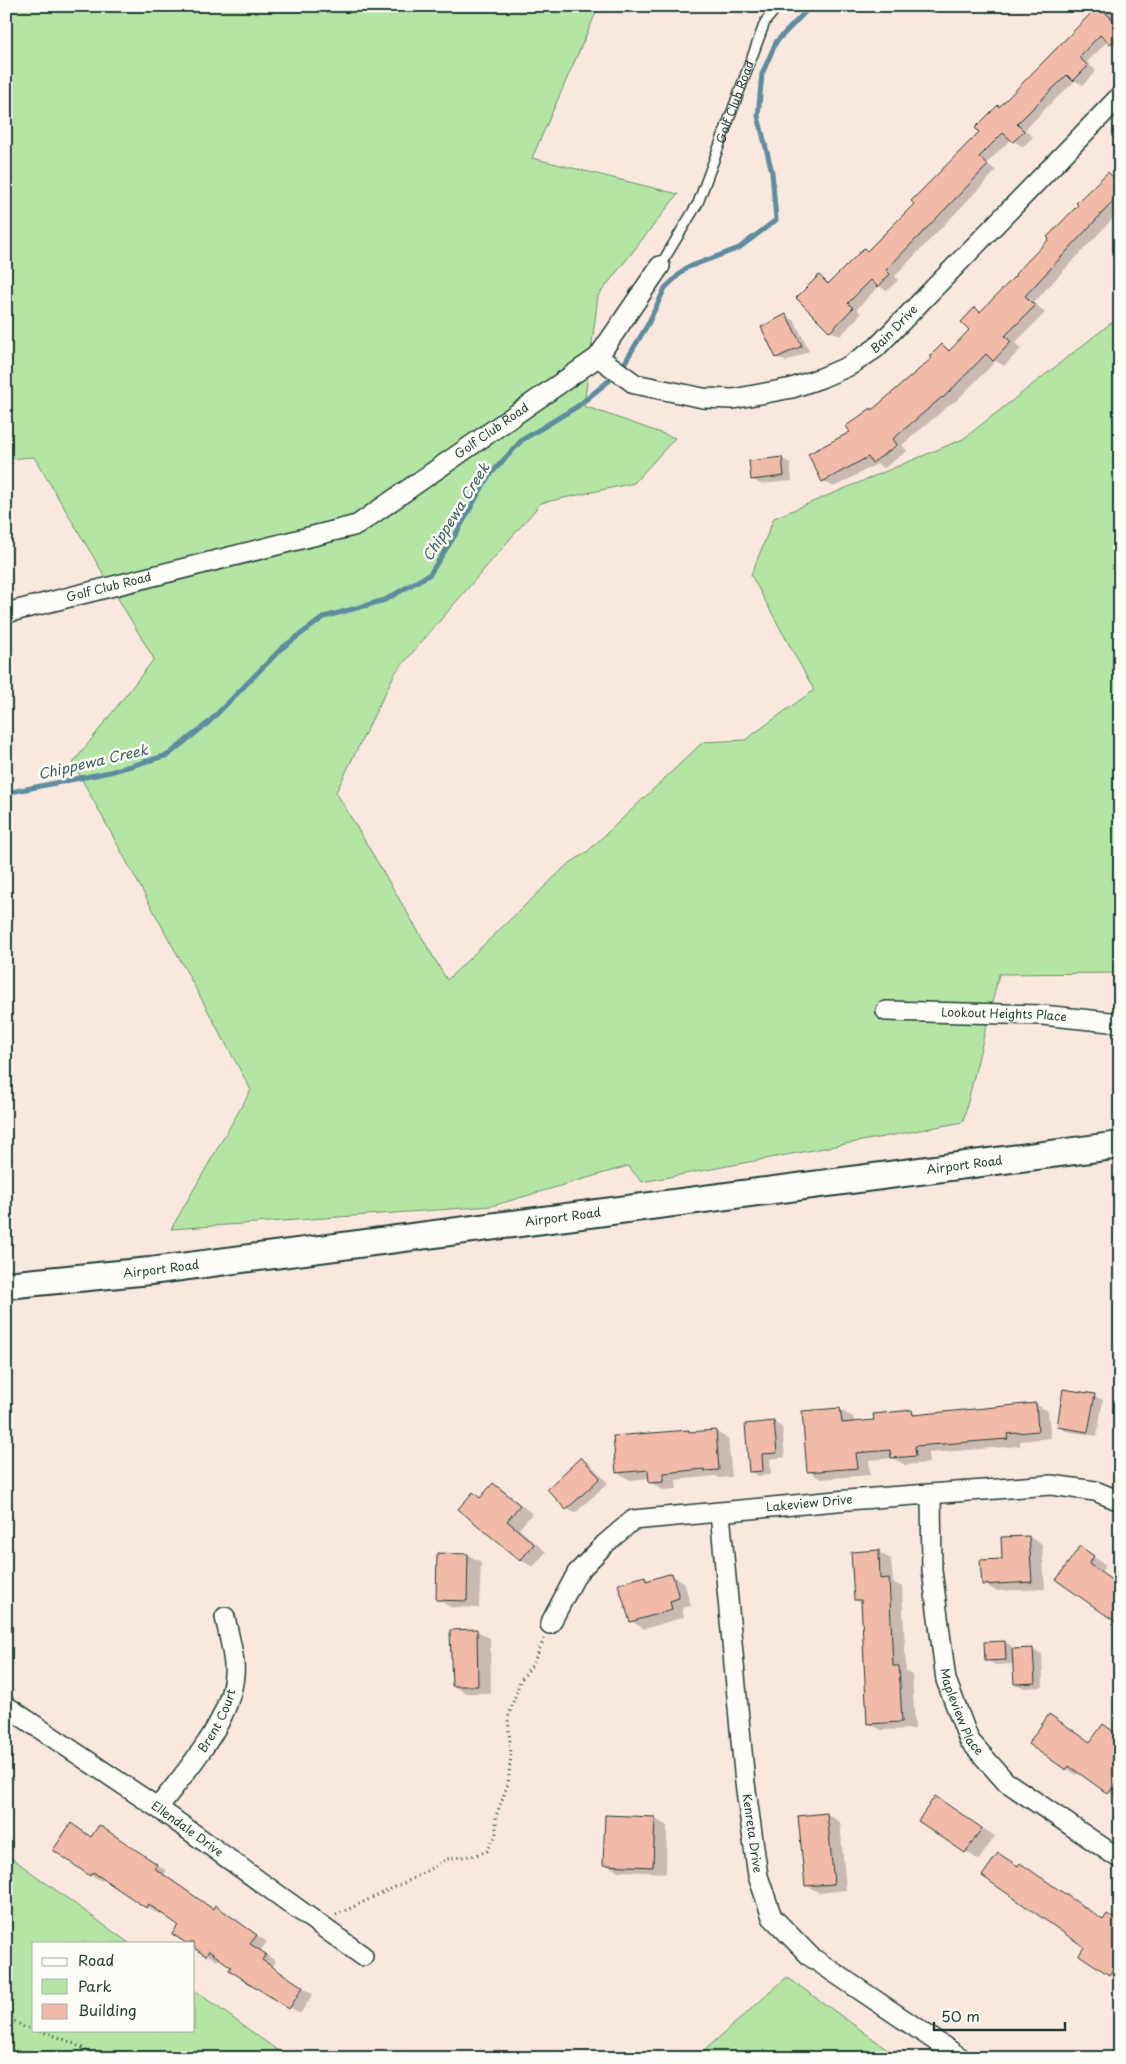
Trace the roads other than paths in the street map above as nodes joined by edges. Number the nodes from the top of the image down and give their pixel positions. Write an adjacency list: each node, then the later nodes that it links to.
1 (778, 6): 3 (lane, Golf Club Road)
2 (1120, 96): 4 (street, Bain Drive)
3 (660, 266): 4 (street, Golf Club Road)
4 (604, 363): 5 (street, Golf Club Road)
5 (6, 613)
6 (886, 1011): 7 (street, Lookout Heights Place)
7 (1120, 1023)
8 (1120, 1146): 9 (main road, Airport Road)
9 (6, 1284)
10 (931, 1495): 11 (street, Lakeview Drive); 12 (street, Lakeview Drive); 17 (street, Mapleview Place)
11 (1120, 1501)
12 (720, 1513): 14 (street, Lakeview Drive); 19 (street, Kenreta Drive)
13 (225, 1617): 16 (street, Brent Court)
14 (550, 1624)
15 (6, 1706): 16 (street, Ellendale Drive)
16 (158, 1808): 18 (street, Ellendale Drive)
17 (1120, 1859)
18 (364, 1956)
19 (961, 2058)

